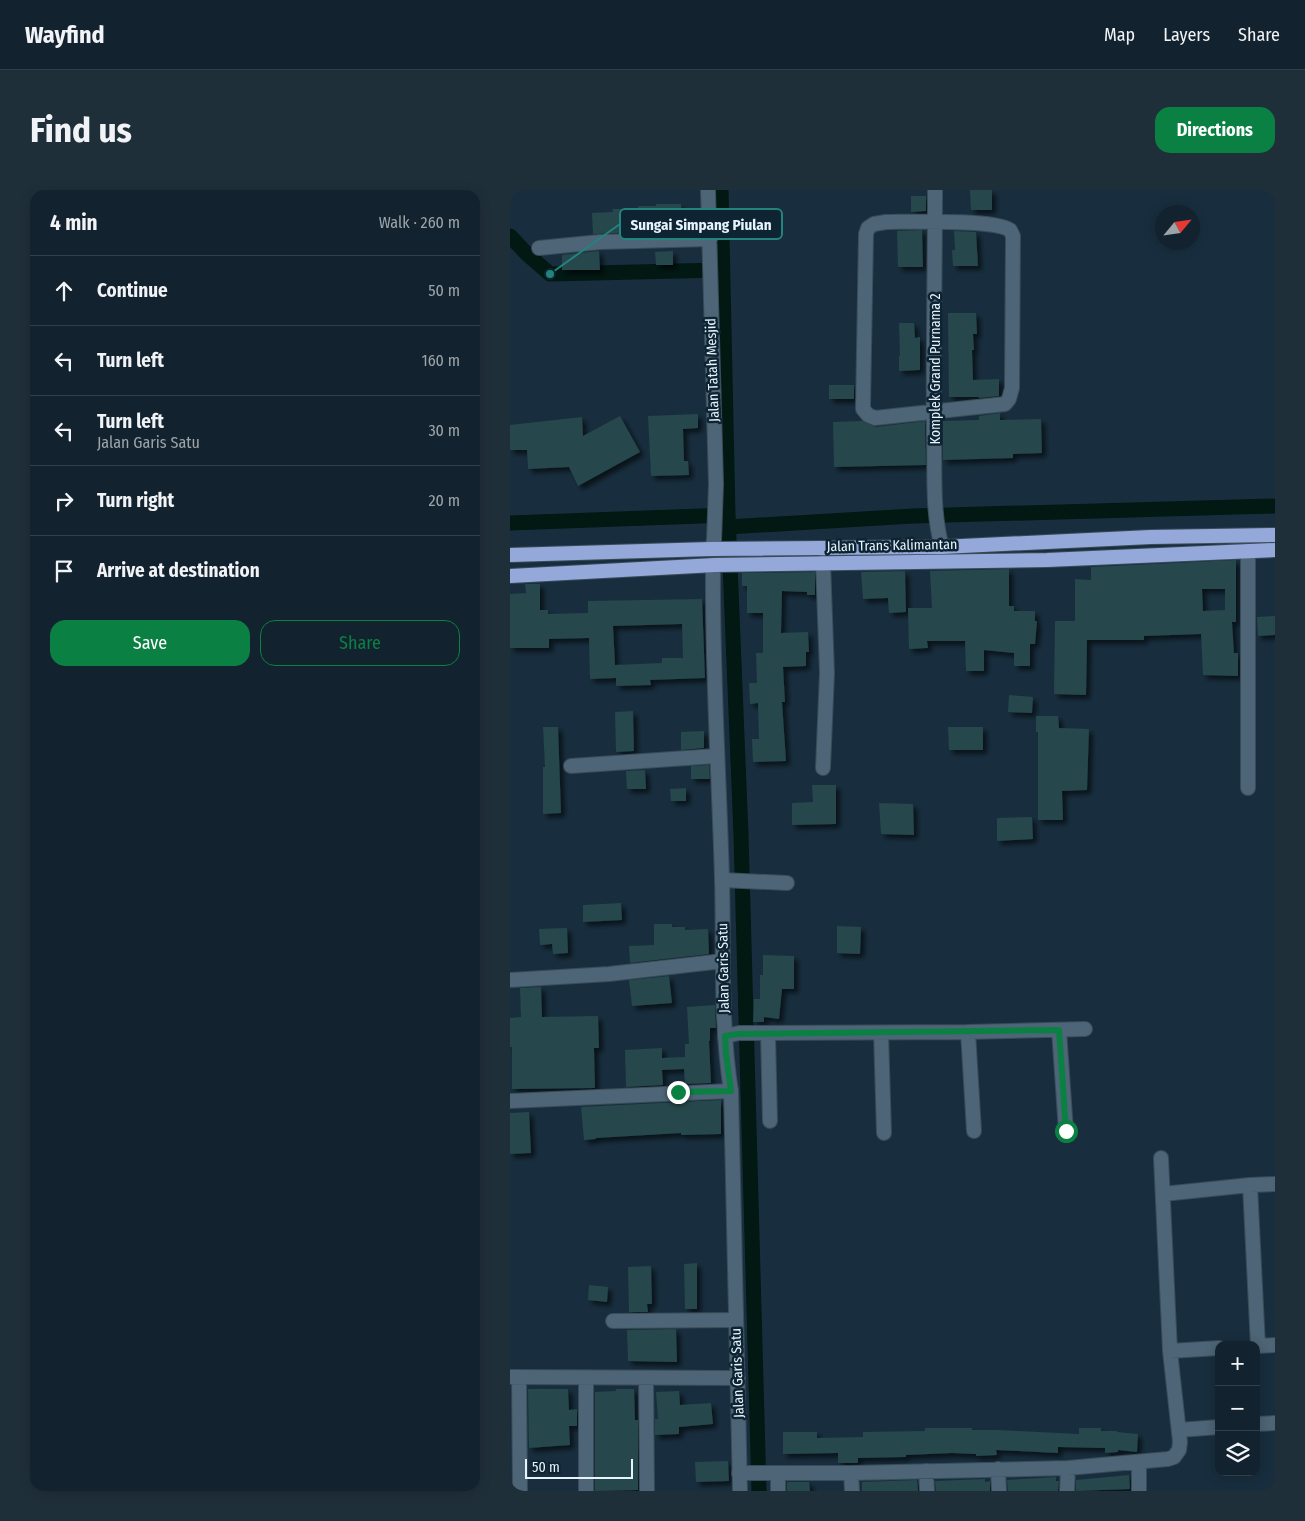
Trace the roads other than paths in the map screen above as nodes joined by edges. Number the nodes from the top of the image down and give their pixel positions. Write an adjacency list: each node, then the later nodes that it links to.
1 (708, 190): 4 (street, Jalan Tatah Mesjid)
2 (935, 190): 3 (street, Komplek Grand Purnama 2)
3 (935, 222): 6 (street, Komplek Grand Purnama 2); 6 (street); 6 (street)
4 (710, 239): 5 (street); 10 (street, Jalan Tatah Mesjid)
5 (540, 248)
6 (934, 413): 9 (street, Komplek Grand Purnama 2)
7 (1275, 535): 8 (highway, Jalan Trans Kalimantan)
8 (1151, 538): 9 (highway, Jalan Trans Kalimantan); 14 (highway)
9 (942, 547): 10 (highway, Jalan Trans Kalimantan)
10 (711, 549): 13 (highway, Jalan Trans Kalimantan)
11 (1275, 550): 12 (highway, Jalan Trans Kalimantan)
12 (1248, 551): 14 (highway, Jalan Trans Kalimantan); 21 (street)
13 (510, 555)
14 (1152, 555): 15 (highway, Jalan Trans Kalimantan)
15 (823, 562): 16 (highway, Jalan Trans Kalimantan); 20 (street)
16 (714, 565): 17 (highway, Jalan Trans Kalimantan); 18 (street, Jalan Garis Satu)
17 (510, 576)
18 (716, 756): 19 (street); 22 (street, Jalan Garis Satu)
19 (571, 766)
20 (823, 768)
21 (1248, 788)
22 (728, 880): 23 (street); 24 (street, Jalan Garis Satu)
23 (787, 883)
24 (723, 961): 25 (street); 30 (street, Jalan Garis Satu)
25 (510, 980)
26 (1085, 1029): 27 (street)
27 (1059, 1030): 28 (street); 35 (street)
28 (968, 1032): 29 (street); 36 (street)
29 (881, 1033): 31 (street); 37 (street)
30 (732, 1034): 31 (street); 32 (street, Jalan Garis Satu)
31 (761, 1034): 34 (street)
32 (731, 1091): 33 (street); 42 (street, Jalan Garis Satu)
33 (510, 1101)
34 (770, 1122)
35 (1066, 1131)
36 (974, 1132)
37 (884, 1133)
38 (1161, 1158): 41 (street)
39 (1275, 1184): 40 (street)
40 (1250, 1185): 41 (street); 44 (street)
41 (1163, 1194): 48 (street)
42 (736, 1320): 43 (street); 52 (street, Jalan Garis Satu)
43 (612, 1321)
44 (1257, 1341)
45 (1275, 1345): 46 (street)
46 (1260, 1346)
47 (1215, 1348): 48 (street)
48 (1170, 1352): 56 (street)
49 (514, 1377): 50 (street); 64 (street)
50 (586, 1378): 51 (street); 65 (street)
51 (646, 1378): 52 (street); 66 (street)
52 (738, 1378): 61 (street, Jalan Garis Satu)
53 (1275, 1423): 54 (street)
54 (1260, 1424)
55 (1215, 1427): 56 (street)
56 (1179, 1430): 57 (street)
57 (1139, 1463): 58 (street); 73 (street)
58 (1068, 1468): 59 (street); 72 (street)
59 (998, 1469): 60 (street); 71 (street)
60 (926, 1471): 63 (street); 70 (street)
61 (745, 1473): 62 (street); 67 (street, Jalan Garis Satu)
62 (774, 1473): 63 (street); 68 (street)
63 (852, 1473): 69 (street)
64 (520, 1491)
65 (586, 1491)
66 (648, 1491)
67 (740, 1491)
68 (778, 1491)
69 (852, 1491)
70 (927, 1491)
71 (999, 1491)
72 (1068, 1491)
73 (1139, 1491)

